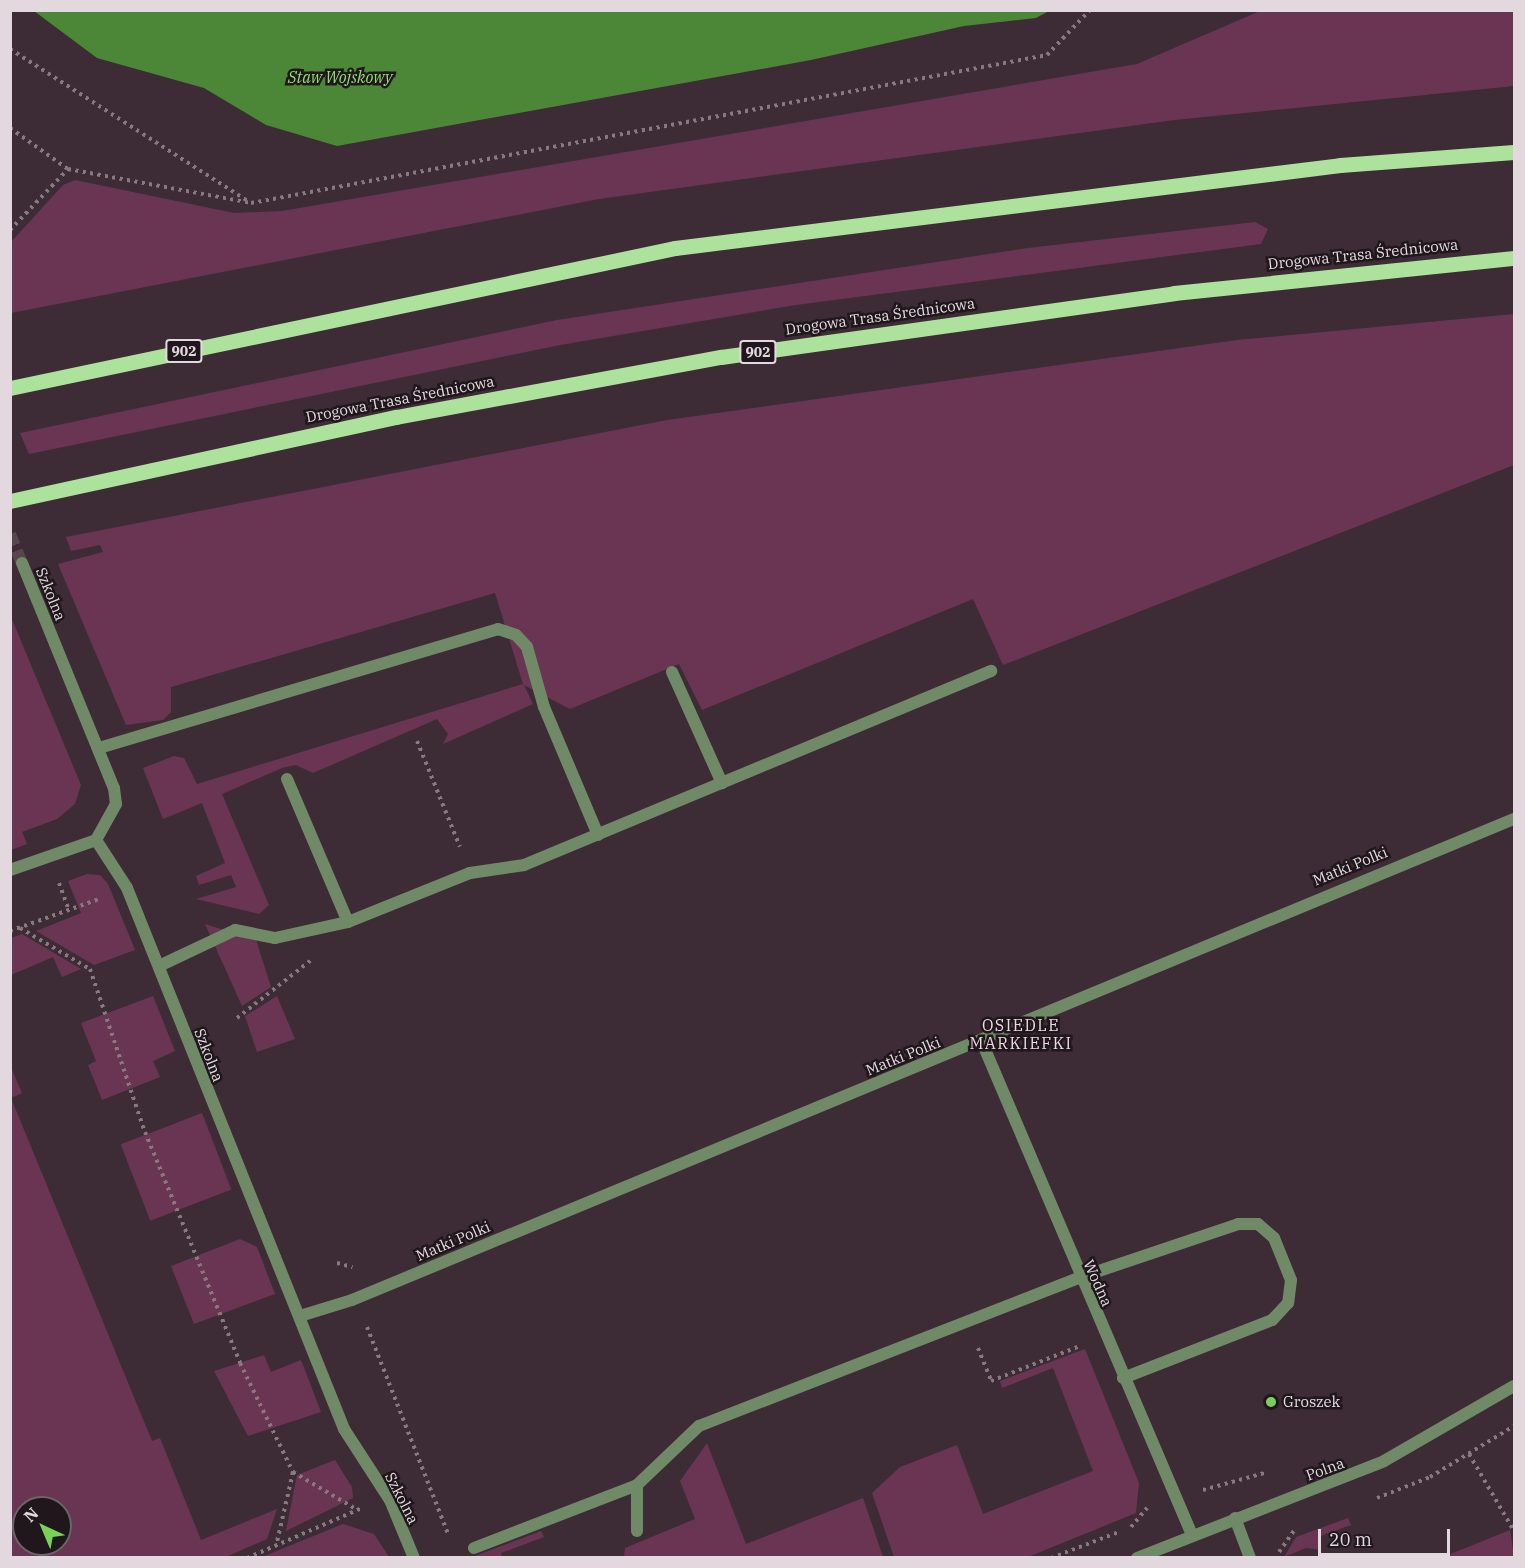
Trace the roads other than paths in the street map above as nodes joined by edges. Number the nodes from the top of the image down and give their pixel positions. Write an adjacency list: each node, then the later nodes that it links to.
1 (1515, 152): 3 (main road, 902)
2 (1515, 258): 4 (main road, Drogowa Trasa Średnicowa / 902)
3 (10, 388)
4 (10, 501)
5 (22, 563): 8 (street, Szkolna)
6 (991, 670): 10 (street)
7 (672, 672): 10 (street)
8 (99, 748): 12 (street); 13 (street, Szkolna)
9 (287, 778): 15 (street)
10 (722, 783): 12 (street)
11 (1515, 819): 17 (street, Matki Polki)
12 (598, 835): 15 (street)
13 (96, 840): 14 (street); 16 (street, Szkolna)
14 (10, 870)
15 (348, 922): 16 (street)
16 (159, 966): 19 (street, Szkolna)
17 (981, 1040): 18 (street, Wodna); 19 (street, Matki Polki)
18 (1078, 1278): 20 (street, Wodna); 20 (street); 22 (street)
19 (300, 1316): 27 (street, Szkolna)
20 (1124, 1378): 25 (street, Wodna)
21 (1515, 1386): 23 (street, Polna)
22 (637, 1485): 24 (street); 26 (street)
23 (1235, 1518): 25 (street, Polna); 29 (street)
24 (637, 1531)
25 (1192, 1535): 28 (street, Polna)
26 (474, 1548)
27 (414, 1557)
28 (1137, 1557)
29 (1250, 1557)

